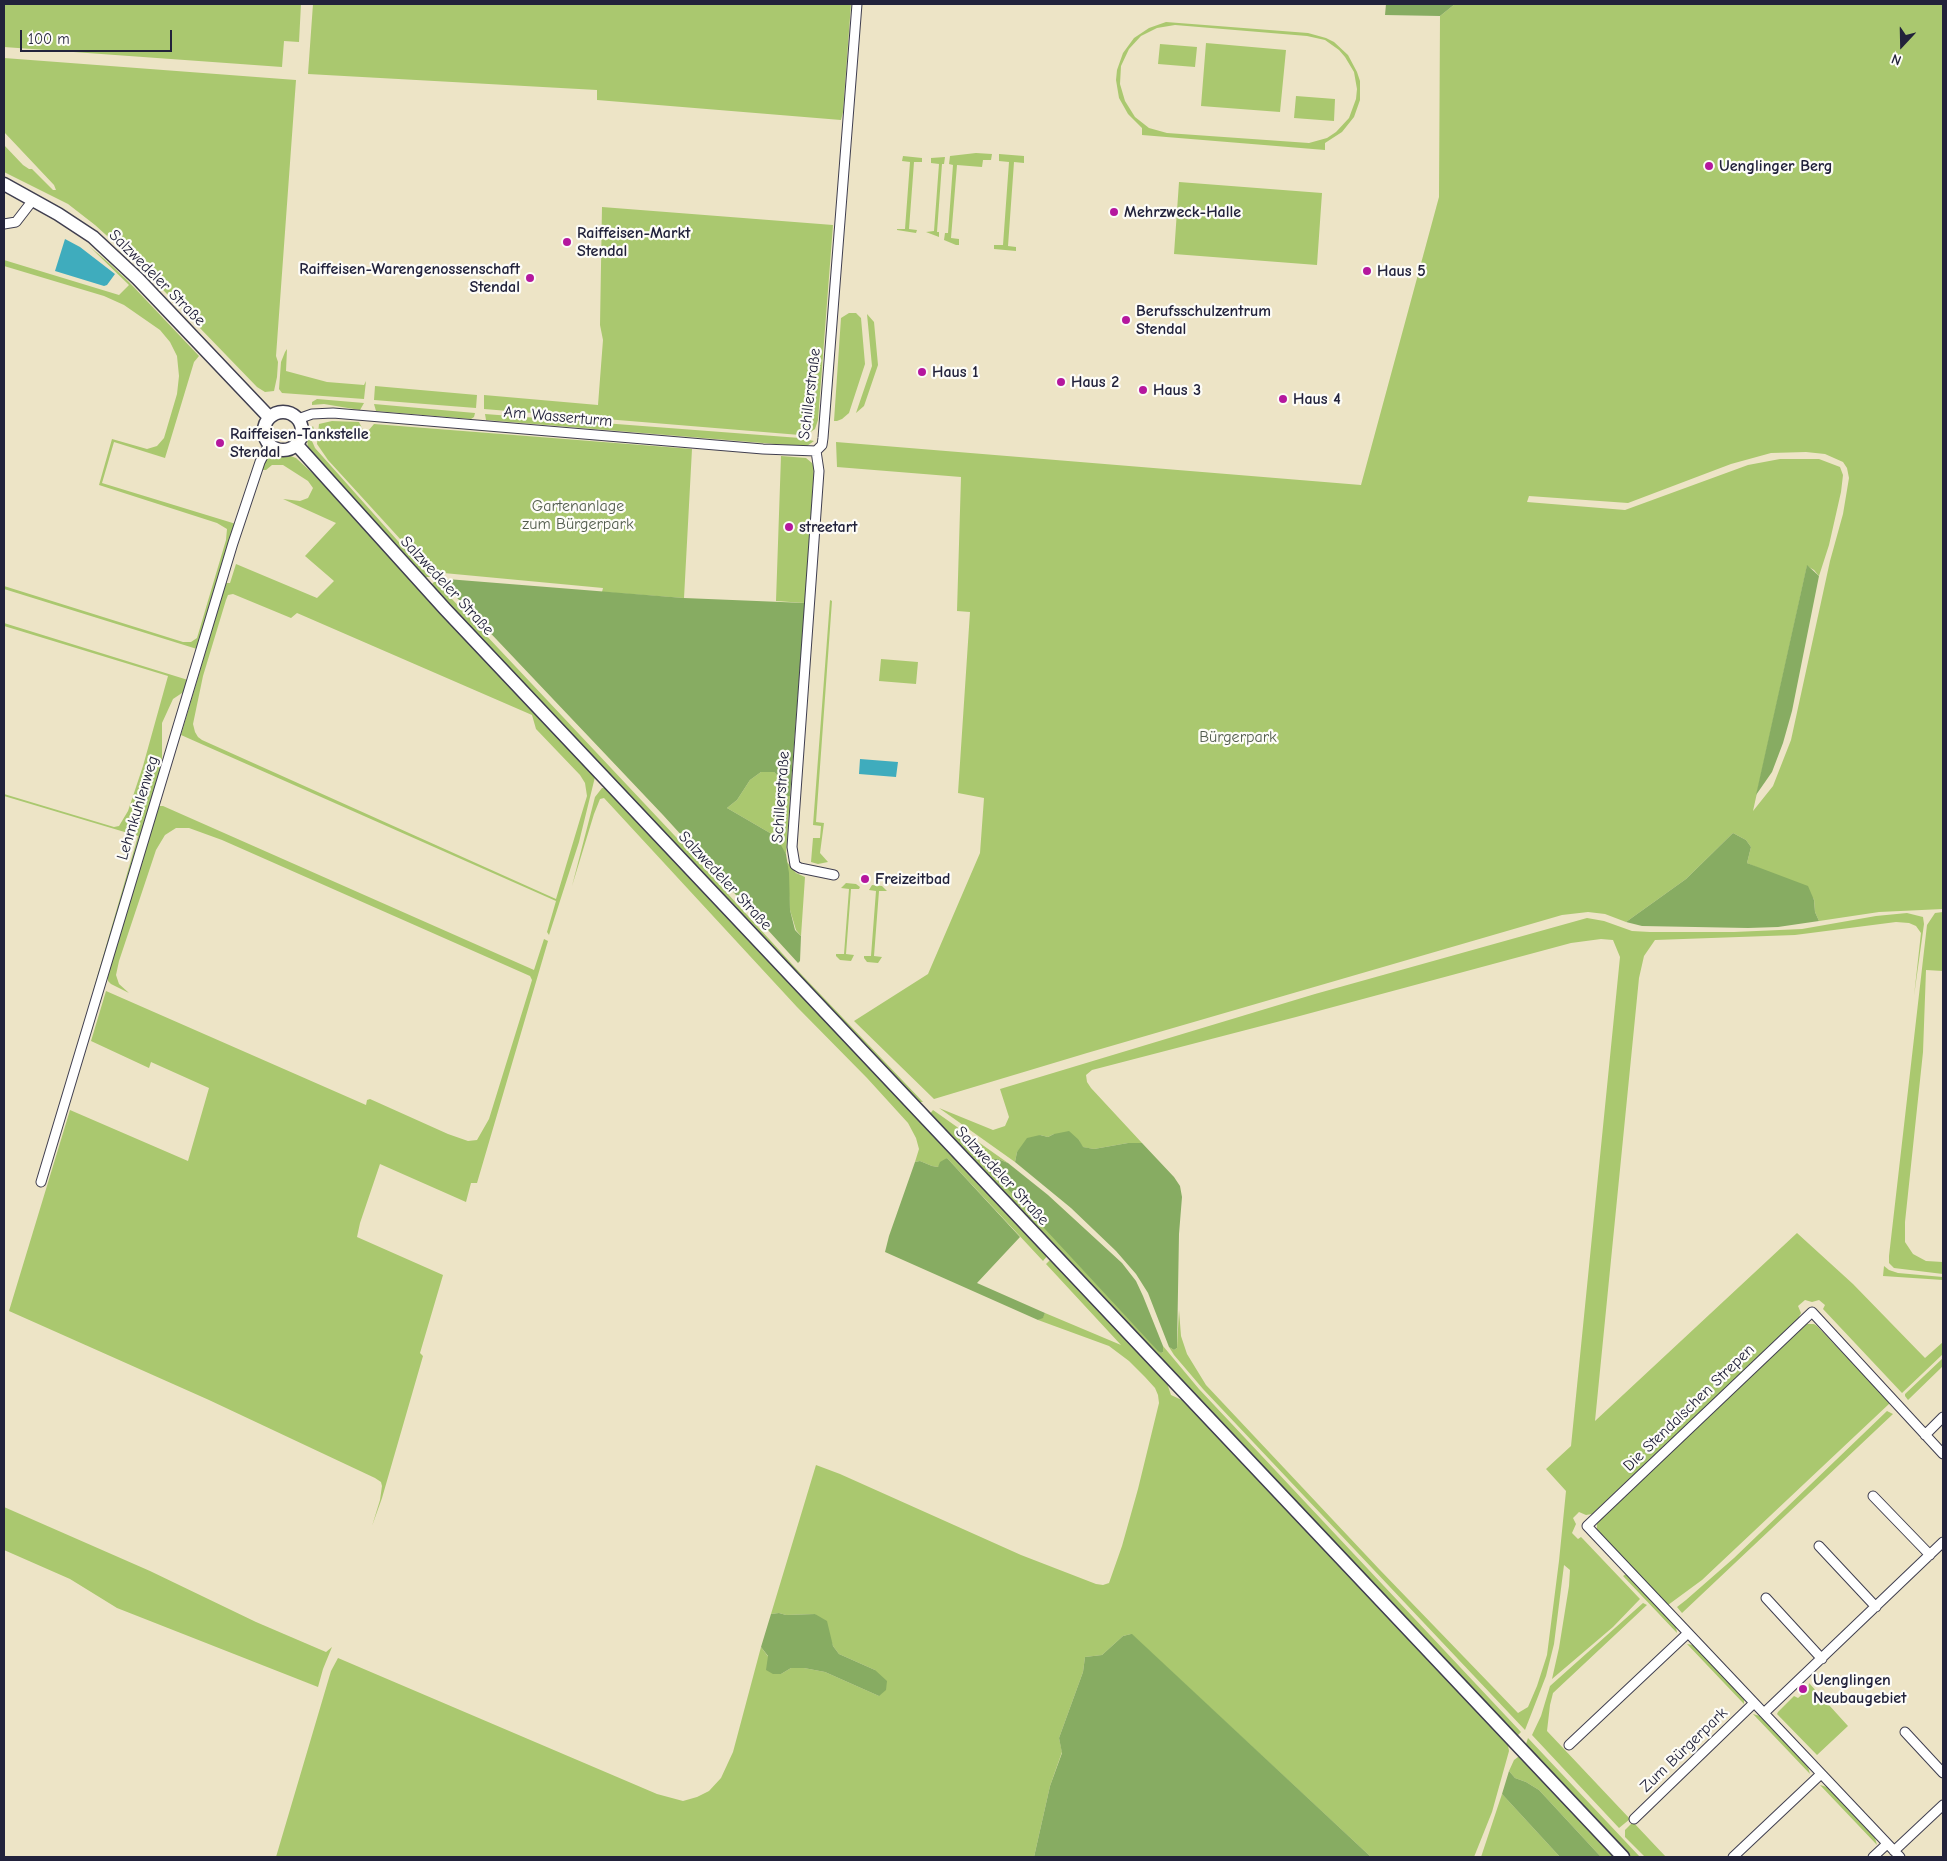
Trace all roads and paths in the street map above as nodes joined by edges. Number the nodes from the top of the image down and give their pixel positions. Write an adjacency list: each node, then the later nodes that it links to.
1 (857, 4): 9 (street, Schillerstraße)
2 (4, 184): 3 (main road, Salzwedeler Straße)
3 (33, 200): 4 (street); 5 (main road, Salzwedeler Straße)
4 (4, 224)
5 (269, 417): 6 (main road); 7 (main road)
6 (298, 419): 8 (main road); 9 (street, Am Wasserturm)
7 (269, 444): 8 (main road); 11 (street, Lehmkuhlenweg)
8 (296, 444): 33 (main road, Salzwedeler Straße)
9 (816, 451): 10 (street, Schillerstraße)
10 (834, 875)
11 (41, 1182)
12 (1943, 1417): 13 (street)
13 (1925, 1435): 14 (street); 21 (street, Die Stendalschen Strepen)
14 (1943, 1454)
15 (1873, 1496): 18 (street)
16 (1943, 1542): 18 (street)
17 (1819, 1546): 20 (street)
18 (1930, 1556): 20 (street)
19 (1766, 1598): 22 (street)
20 (1876, 1607): 22 (street)
21 (1688, 1633): 23 (street); 26 (street)
22 (1822, 1659): 24 (street)
23 (1754, 1703): 24 (street); 30 (street, Zum Bürgerpark)
24 (1764, 1713): 28 (street)
25 (1905, 1732): 27 (street)
26 (1569, 1745)
27 (1943, 1773)
28 (1821, 1774): 31 (street); 34 (street)
29 (1943, 1805): 32 (street)
30 (1634, 1819)
31 (1887, 1844): 32 (street); 35 (street)
32 (1897, 1854)
33 (1623, 1857)
34 (1733, 1857)
35 (1874, 1857)

